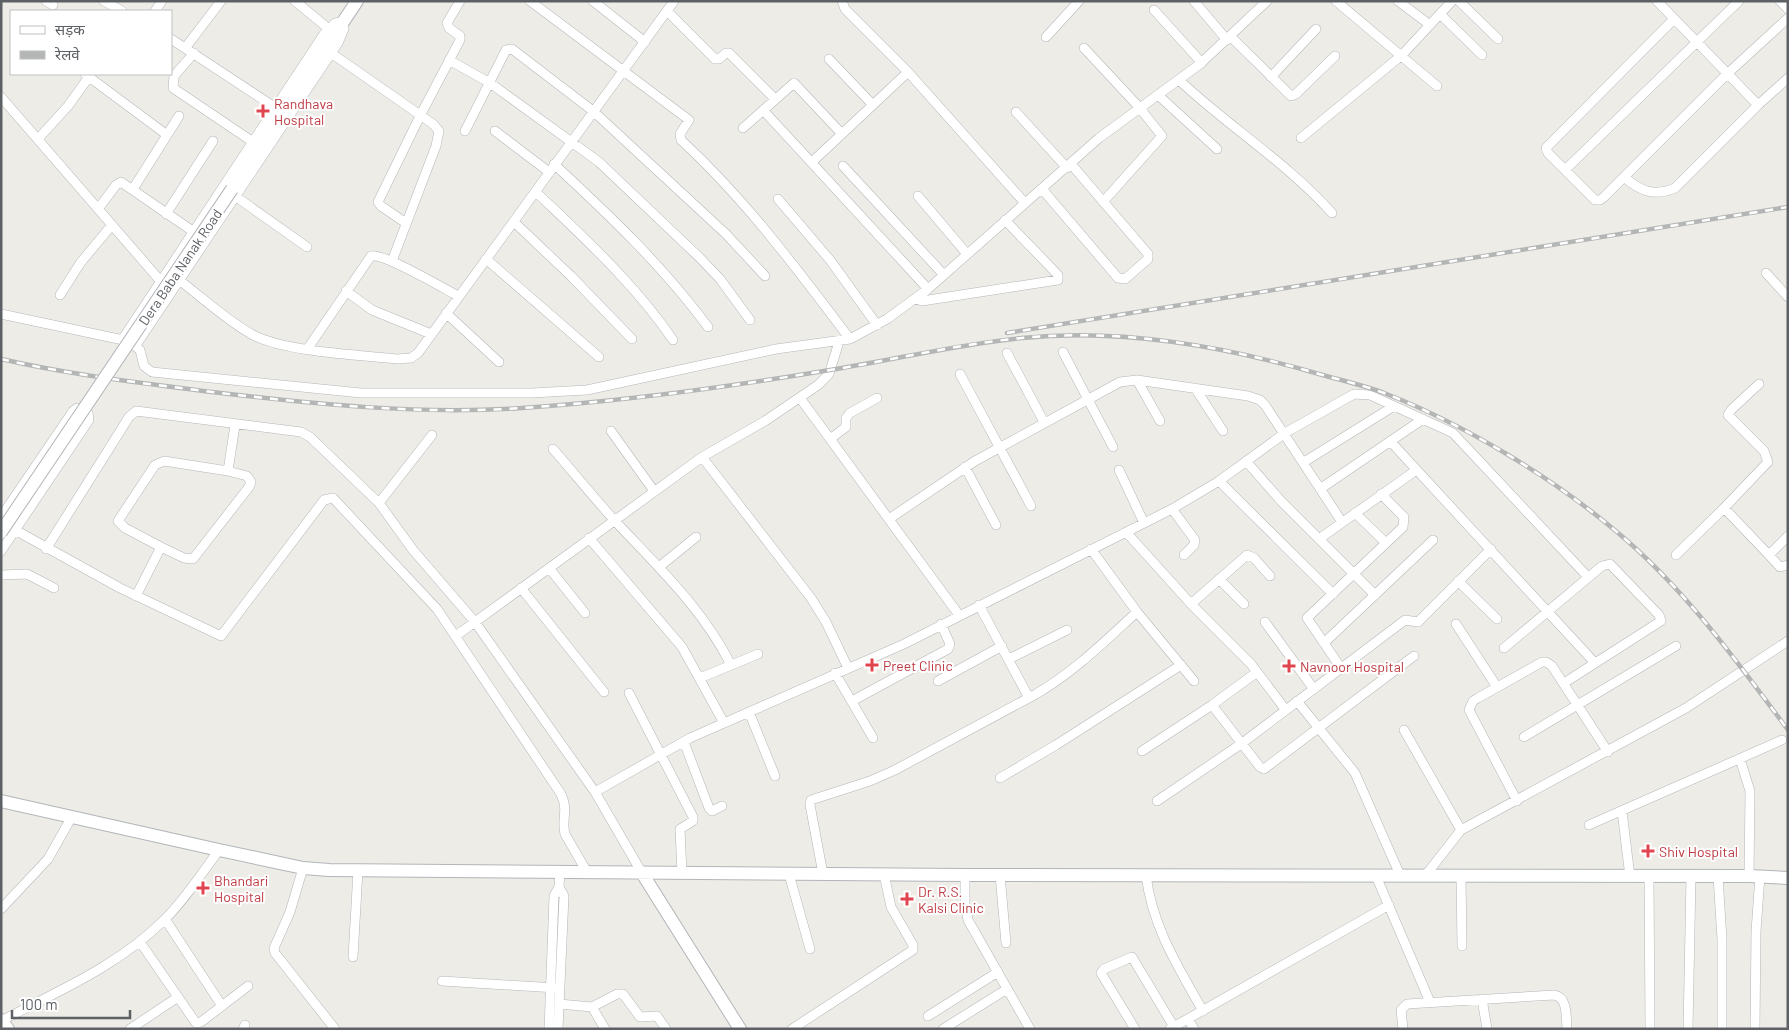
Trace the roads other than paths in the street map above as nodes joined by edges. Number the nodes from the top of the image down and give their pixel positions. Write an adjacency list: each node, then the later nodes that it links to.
1 (104, 1): 21 (street)
2 (221, 1): 37 (street)
3 (295, 1): 30 (street)
4 (357, 1): 27 (main road, Dera Baba Nanak Road)
5 (460, 1): 45 (street)
6 (593, 1): 35 (street)
7 (674, 1): 23 (street)
8 (842, 1): 48 (street)
9 (1079, 1): 31 (street)
10 (1194, 1): 32 (street)
11 (1267, 1): 32 (street)
12 (1336, 1): 41 (street)
13 (1398, 1): 28 (street)
14 (1452, 1): 24 (street)
15 (1458, 1): 33 (street)
16 (1739, 1): 36 (street)
17 (1780, 1): 20 (street)
18 (534, 2): 47 (street)
19 (1662, 3): 26 (street)
20 (1788, 9)
21 (120, 10)
22 (1154, 10): 46 (street)
23 (667, 11): 35 (street); 58 (street)
24 (1440, 14): 28 (street); 42 (street)
25 (1788, 18): 49 (street)
26 (1674, 19): 36 (street); 83 (street)
27 (343, 20): 30 (main road, Dera Baba Nanak Road); 40 (street)
28 (1430, 26): 41 (street)
29 (1316, 29): 51 (street)
30 (332, 30): 62 (street); 178 (main road, Dera Baba Nanak Road, bridge)
31 (1046, 38)
32 (1229, 38): 46 (street); 51 (street)
33 (1498, 39)
34 (172, 40): 37 (street)
35 (645, 42): 47 (street)
36 (1697, 42): 49 (street); 83 (street)
37 (186, 47): 39 (street)
38 (1084, 48): 61 (street)
39 (194, 53): 62 (street); 77 (street)
40 (331, 54): 67 (street); 88 (street)
41 (1402, 55): 55 (street); 73 (street)
42 (1482, 55)
43 (1335, 56): 51 (street)
44 (829, 59): 59 (street)
45 (449, 60): 54 (street); 67 (street)
46 (1202, 62): 53 (street)
47 (624, 71): 64 (street); 124 (street)
48 (908, 72): 59 (street); 92 (street)
49 (1728, 74): 60 (street); 84 (street)
50 (88, 75): 71 (street); 74 (street)
51 (1270, 77)
52 (1788, 78): 60 (street)
53 (1179, 80): 56 (street); 94 (street)
54 (490, 82): 64 (street); 69 (street); 76 (street)
55 (1437, 86)
56 (1158, 95): 61 (street); 78 (street)
57 (1, 97): 74 (street)
58 (775, 99): 63 (street); 72 (street)
59 (873, 105): 72 (street)
60 (1758, 105): 84 (street)
61 (1139, 107): 81 (street); 91 (street)
62 (276, 108): 77 (street)
63 (763, 110): 68 (street); 79 (street)
64 (593, 111): 76 (street); 107 (street)
65 (1016, 112): 81 (street)
66 (179, 116): 71 (street)
67 (420, 116): 98 (street); 98 (street)
68 (743, 128)
69 (465, 131)
70 (494, 131): 82 (street)
71 (167, 134): 85 (street)
72 (842, 134): 79 (street)
73 (1301, 138)
74 (38, 139): 93 (street)
75 (213, 141): 95 (street)
76 (572, 141): 82 (street); 119 (street)
77 (253, 142): 100 (street)
78 (1217, 149)
79 (812, 162): 110 (street)
80 (843, 166): 105 (street)
81 (1069, 166): 86 (street); 91 (street)
82 (552, 168): 87 (street); 121 (street)
83 (1565, 170): 84 (street)
84 (1624, 177)
85 (132, 189): 93 (street); 95 (street)
86 (1042, 189): 91 (street); 92 (street)
87 (536, 192): 97 (street); 126 (street)
88 (235, 196): 101 (street); 108 (street)
89 (918, 196): 102 (street)
90 (778, 199): 120 (street)
91 (1103, 202)
92 (1025, 203): 96 (street)
93 (98, 209): 99 (street)
94 (1332, 213)
95 (166, 214): 100 (street)
96 (1005, 220): 102 (street); 116 (street)
97 (514, 222): 103 (street); 123 (street)
98 (406, 223): 104 (street)
99 (112, 225): 109 (street); 113 (street)
100 (194, 232): 109 (street)
101 (308, 247)
102 (968, 254): 105 (street)
103 (486, 258): 114 (street); 132 (street)
104 (392, 261): 111 (street); 114 (street)
105 (944, 274): 110 (street)
106 (1766, 274): 115 (street)
107 (765, 276)
108 (179, 280): 112 (street); 129 (street)
109 (161, 282): 112 (street); 125 (street)
110 (928, 289): 116 (street)
111 (346, 291): 122 (street); 129 (street)
112 (171, 292): 128 (street)
113 (60, 295)
114 (458, 296): 117 (street)
115 (1788, 297)
116 (915, 299): 120 (street)
117 (446, 313): 122 (street); 133 (street)
118 (1, 314): 125 (street)
119 (750, 320)
120 (877, 325): 124 (street)
121 (708, 327)
122 (431, 334): 129 (street)
123 (632, 339)
124 (850, 339): 127 (street)
125 (122, 340): 128 (street)
126 (673, 340)
127 (839, 342): 128 (street); 138 (street)
128 (136, 345)
129 (308, 348)
130 (1063, 352): 140 (street)
131 (1006, 353): 144 (street)
132 (599, 357)
133 (499, 362)
134 (960, 374): 152 (street)
135 (1138, 380): 137 (street); 140 (street); 143 (street)
136 (1759, 384): 168 (street)
137 (1195, 388): 147 (street); 148 (street)
138 (800, 398): 150 (street); 155 (street)
139 (878, 398): 150 (street)
140 (1088, 399): 144 (street); 153 (street)
141 (1394, 406): 142 (street); 148 (street); 157 (street)
142 (1423, 419): 151 (street); 200 (street)
143 (1160, 421)
144 (1044, 422): 152 (street)
145 (235, 425): 160 (street); 166 (street); 187 (street)
146 (611, 431): 164 (street)
147 (1222, 431)
148 (1285, 433): 156 (street); 157 (street)
149 (432, 435): 166 (street)
150 (830, 439): 172 (street)
151 (1390, 441): 161 (street); 163 (street)
152 (998, 447): 158 (street); 167 (street)
153 (1113, 447)
154 (553, 449): 173 (street)
155 (702, 457): 164 (street); 233 (street)
156 (1246, 461): 162 (street); 183 (street)
157 (1304, 462): 163 (street)
158 (965, 467): 172 (street); 176 (street)
159 (1119, 470): 175 (street)
160 (228, 471): 186 (street); 186 (street)
161 (1415, 471): 165 (street); 189 (street)
162 (1219, 481): 169 (street); 205 (street)
163 (1320, 489): 174 (street)
164 (654, 491): 173 (street)
165 (1382, 494): 170 (street); 185 (street)
166 (379, 503): 216 (street)
167 (1031, 506)
168 (1724, 508): 191 (street); 193 (street)
169 (1172, 509): 175 (street); 192 (street)
170 (1356, 513): 174 (street); 185 (street)
171 (1, 517): 177 (street)
172 (889, 519): 214 (street)
173 (614, 520): 182 (street); 195 (street)
174 (1342, 522): 183 (street)
175 (1144, 523): 179 (street)
176 (996, 525)
177 (15, 530): 187 (street); 190 (street)
178 (1, 532)
179 (1126, 532): 188 (street); 208 (street)
180 (1788, 536): 193 (street)
181 (696, 537): 195 (street)
182 (589, 538): 196 (street); 237 (street)
183 (1319, 539): 197 (street)
184 (1433, 540): 206 (street)
185 (1386, 543): 197 (street)
186 (161, 547): 207 (street)
187 (46, 549): 207 (street)
188 (1091, 549): 210 (street); 211 (street)
189 (1491, 549): 202 (street); 212 (street)
190 (1, 551)
191 (1676, 554)
192 (1184, 555)
193 (1769, 555): 194 (street)
194 (1788, 565)
195 (659, 567): 231 (street)
196 (549, 568): 204 (street); 213 (street)
197 (1354, 574): 205 (street); 206 (street)
198 (1, 575): 203 (street)
199 (1270, 576): 201 (street)
200 (1588, 577): 212 (street); 230 (street)
201 (1219, 579): 208 (street); 209 (street)
202 (1458, 581): 215 (street); 234 (street)
203 (54, 588)
204 (521, 588): 216 (street); 243 (street)
205 (1333, 594): 223 (street)
206 (1375, 595): 223 (street)
207 (136, 596): 221 (street)
208 (1190, 604): 235 (street)
209 (1244, 604)
210 (980, 605): 214 (street); 224 (street)
211 (1137, 612): 232 (street); 245 (street)
212 (1549, 612): 226 (street); 230 (street)
213 (585, 613)
214 (959, 615): 218 (street)
215 (1497, 619)
216 (475, 622): 221 (street); 266 (street)
217 (1265, 622): 242 (street)
218 (941, 624): 233 (street); 246 (street)
219 (1456, 624): 241 (street)
220 (1068, 630): 229 (street)
221 (456, 635): 279 (street)
222 (1788, 641): 261 (street)
223 (1325, 642): 234 (street)
224 (1002, 646): 229 (street); 238 (street)
225 (1676, 646): 249 (street)
226 (1504, 648)
227 (758, 654): 231 (street)
228 (1414, 656): 253 (street)
229 (1009, 659): 245 (street)
230 (1595, 662): 240 (street)
231 (731, 665): 237 (street)
232 (1181, 665): 239 (street); 265 (street)
233 (848, 668): 236 (street)
234 (1341, 668): 242 (street)
235 (1257, 672): 248 (street); 250 (street)
236 (835, 673): 246 (street); 251 (street)
237 (700, 678): 252 (street)
238 (938, 681)
239 (1194, 681)
240 (1564, 683): 241 (street); 249 (street)
241 (1497, 687): 269 (street)
242 (1313, 688): 247 (street)
243 (604, 692)
244 (628, 693): 262 (street)
245 (1030, 698): 283 (street)
246 (852, 701): 256 (street)
247 (1297, 701): 250 (street); 253 (street)
248 (1212, 705): 259 (street); 260 (street)
249 (1578, 705): 255 (street); 261 (street)
250 (1285, 709): 259 (street)
251 (749, 712): 252 (street); 264 (street)
252 (724, 723): 258 (street)
253 (1319, 727): 259 (street); 288 (street)
254 (1404, 730): 274 (street)
255 (1524, 737)
256 (873, 738)
257 (1782, 740): 263 (street)
258 (684, 742): 262 (street); 270 (street)
259 (1240, 744): 268 (street)
260 (1142, 751)
261 (1608, 752): 269 (street)
262 (660, 755): 266 (street); 281 (street)
263 (1740, 759): 271 (street); 293 (street)
264 (775, 776)
265 (1000, 778)
266 (595, 792): 280 (street)
267 (1, 801): 275 (main road)
268 (1157, 801)
269 (1517, 801): 274 (street)
270 (722, 806)
271 (1622, 811): 273 (street); 292 (street)
272 (70, 820): 299 (street)
273 (1589, 825)
274 (1461, 830): 290 (street)
275 (218, 850): 276 (main road); 300 (street)
276 (303, 868): 277 (main road); 323 (street)
277 (358, 871): 278 (main road); 305 (street)
278 (560, 872): 279 (main road); 309 (street)
279 (587, 872): 280 (main road)
280 (642, 873): 281 (main road); 328 (main road)
281 (682, 873): 282 (main road)
282 (789, 874): 283 (main road); 304 (street)
283 (823, 874): 284 (main road)
284 (884, 874): 285 (main road); 329 (street)
285 (965, 875): 286 (main road); 306 (street)
286 (1000, 875): 287 (main road); 302 (street)
287 (1146, 875): 289 (main road); 317 (street)
288 (1400, 875): 289 (main road); 290 (main road)
289 (1376, 876): 298 (street)
290 (1425, 876): 291 (main road)
291 (1461, 876): 292 (main road); 303 (street)
292 (1630, 876): 294 (main road)
293 (1755, 876): 296 (main road); 297 (main road); 340 (street)
294 (1649, 877): 295 (main road); 337 (street)
295 (1691, 877): 296 (main road); 338 (street)
296 (1718, 877): 339 (street)
297 (1788, 878)
298 (1388, 905): 313 (street); 317 (street)
299 (1, 909)
300 (165, 919): 301 (street); 315 (street)
301 (140, 942): 311 (street); 320 (street)
302 (1006, 943)
303 (1462, 946)
304 (810, 949)
305 (353, 957)
306 (998, 972): 310 (street); 318 (street)
307 (442, 981): 309 (street)
308 (248, 986): 315 (street)
309 (555, 987): 314 (street); 324 (street)
310 (1007, 989): 330 (street); 331 (street)
311 (178, 997): 315 (street); 322 (street)
312 (1482, 999): 313 (street); 335 (street); 336 (street)
313 (1430, 1002): 334 (street)
314 (559, 1004): 316 (street); 325 (street)
315 (222, 1006)
316 (592, 1007): 326 (street); 327 (street)
317 (1203, 1011): 319 (street)
318 (928, 1016)
319 (1188, 1019): 321 (street); 333 (street)
320 (3, 1023)
321 (1172, 1028): 332 (street)
322 (130, 1029)
323 (335, 1029)
324 (549, 1029)
325 (558, 1029)
326 (605, 1029)
327 (666, 1029)
328 (740, 1029)
329 (792, 1029)
330 (943, 1029)
331 (1030, 1029)
332 (1135, 1029)
333 (1194, 1029)
334 (1402, 1029)
335 (1487, 1029)
336 (1567, 1029)
337 (1650, 1029)
338 (1688, 1029)
339 (1722, 1029)
340 (1755, 1029)

